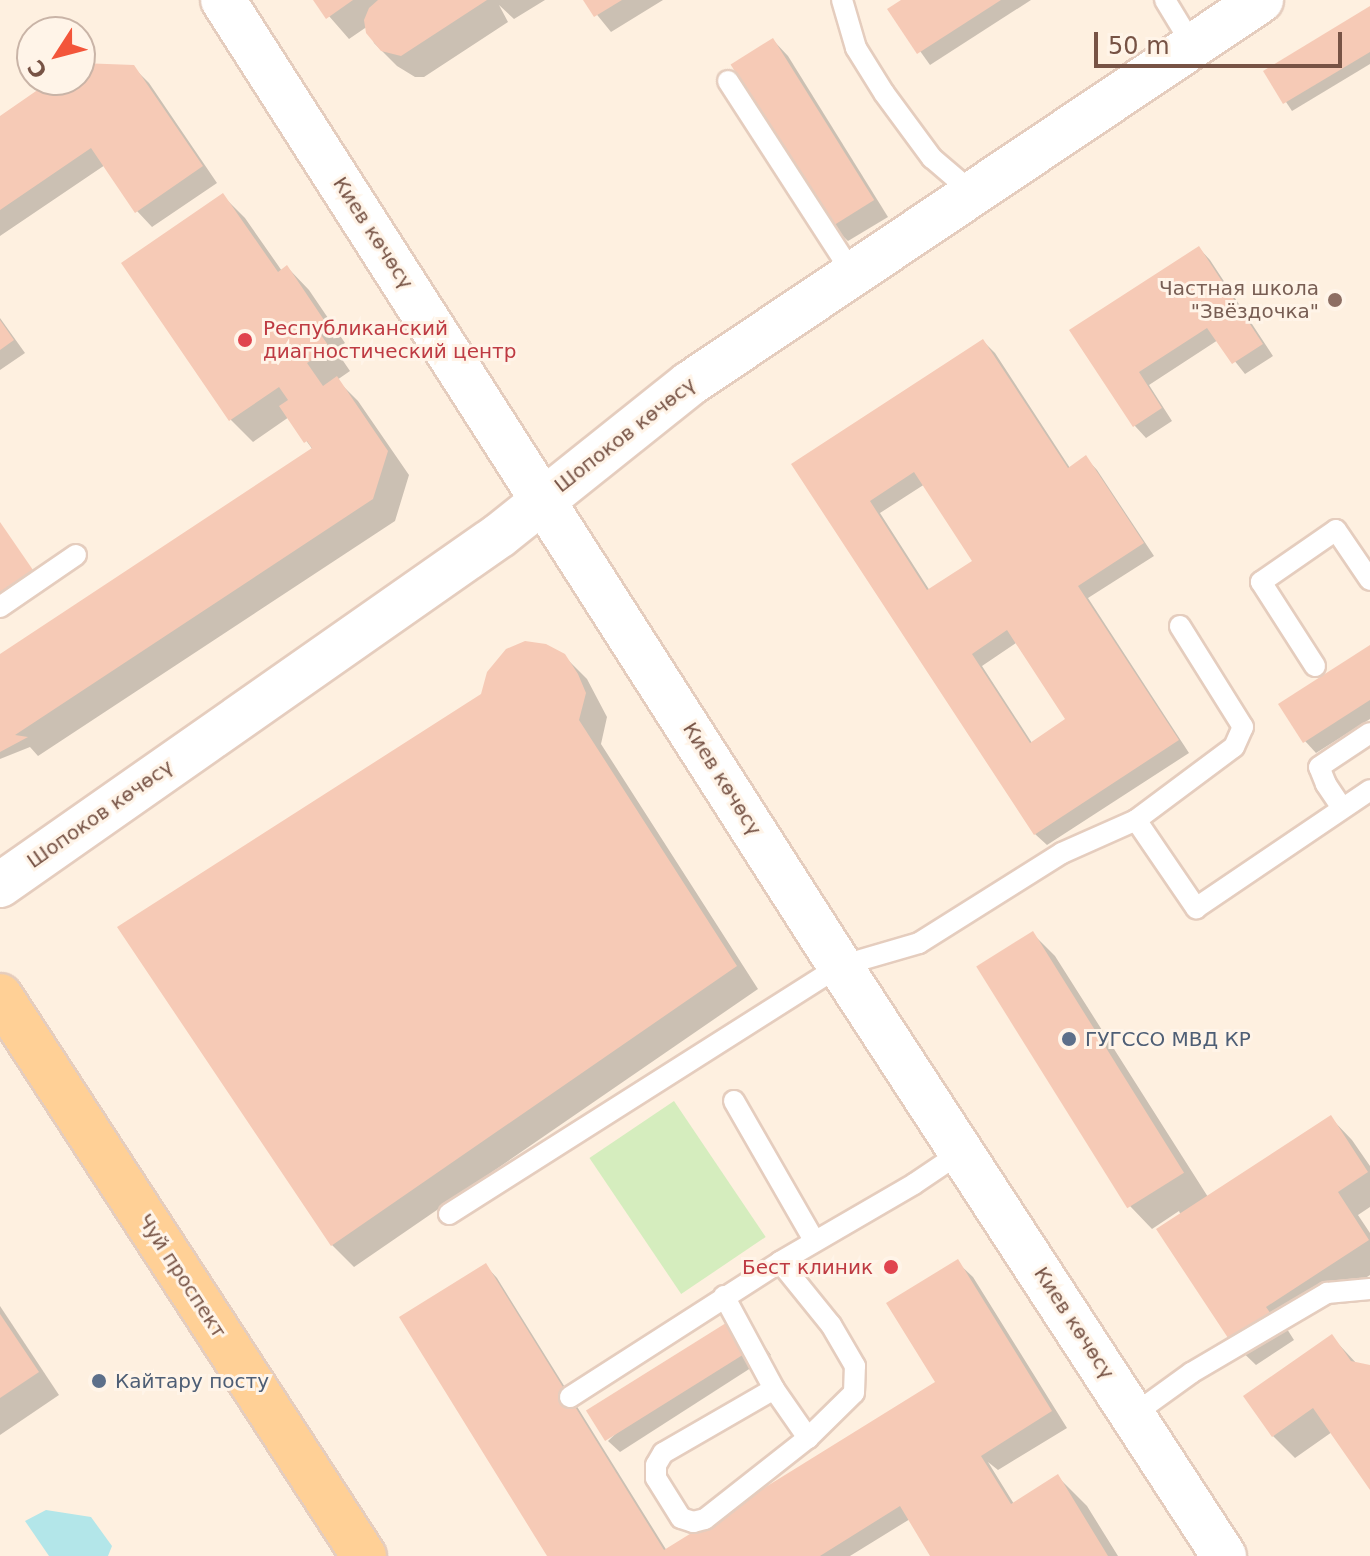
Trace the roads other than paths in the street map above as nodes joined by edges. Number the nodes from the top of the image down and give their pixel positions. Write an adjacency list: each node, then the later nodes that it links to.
1 (223, 0): 9 (main road, Киев көчөсү)
2 (842, 0): 7 (lane)
3 (1165, 0): 5 (lane)
4 (1261, 0): 5 (main road, Шопоков көчөсү)
5 (1193, 46): 7 (main road, Шопоков көчөсү)
6 (728, 81): 8 (lane)
7 (973, 193): 8 (main road, Шопоков көчөсү)
8 (853, 274): 9 (main road, Шопоков көчөсү)
9 (544, 499): 19 (main road, Шопоков көчөсү); 20 (main road, Киев көчөсү)
10 (76, 555): 12 (lane)
11 (1370, 580): 14 (lane)
12 (0, 607)
13 (1180, 626): 18 (lane)
14 (1315, 666)
15 (1370, 733): 17 (lane)
16 (1370, 790): 17 (lane)
17 (1342, 808): 18 (lane)
18 (1136, 820): 20 (lane)
19 (0, 885)
20 (840, 966): 23 (main road, Киев көчөсү); 24 (lane)
21 (0, 996): 33 (main road, Чуй проспект)
22 (734, 1101): 25 (lane)
23 (963, 1151): 25 (lane); 31 (main road, Киев көчөсү)
24 (449, 1214)
25 (814, 1240): 26 (lane)
26 (780, 1262): 28 (lane); 32 (lane)
27 (1370, 1289): 31 (lane)
28 (724, 1296): 29 (lane); 30 (lane)
29 (774, 1389): 32 (lane); 32 (lane)
30 (570, 1397)
31 (1133, 1415): 34 (main road, Киев көчөсү)
32 (808, 1438)
33 (364, 1556)
34 (1224, 1556)

